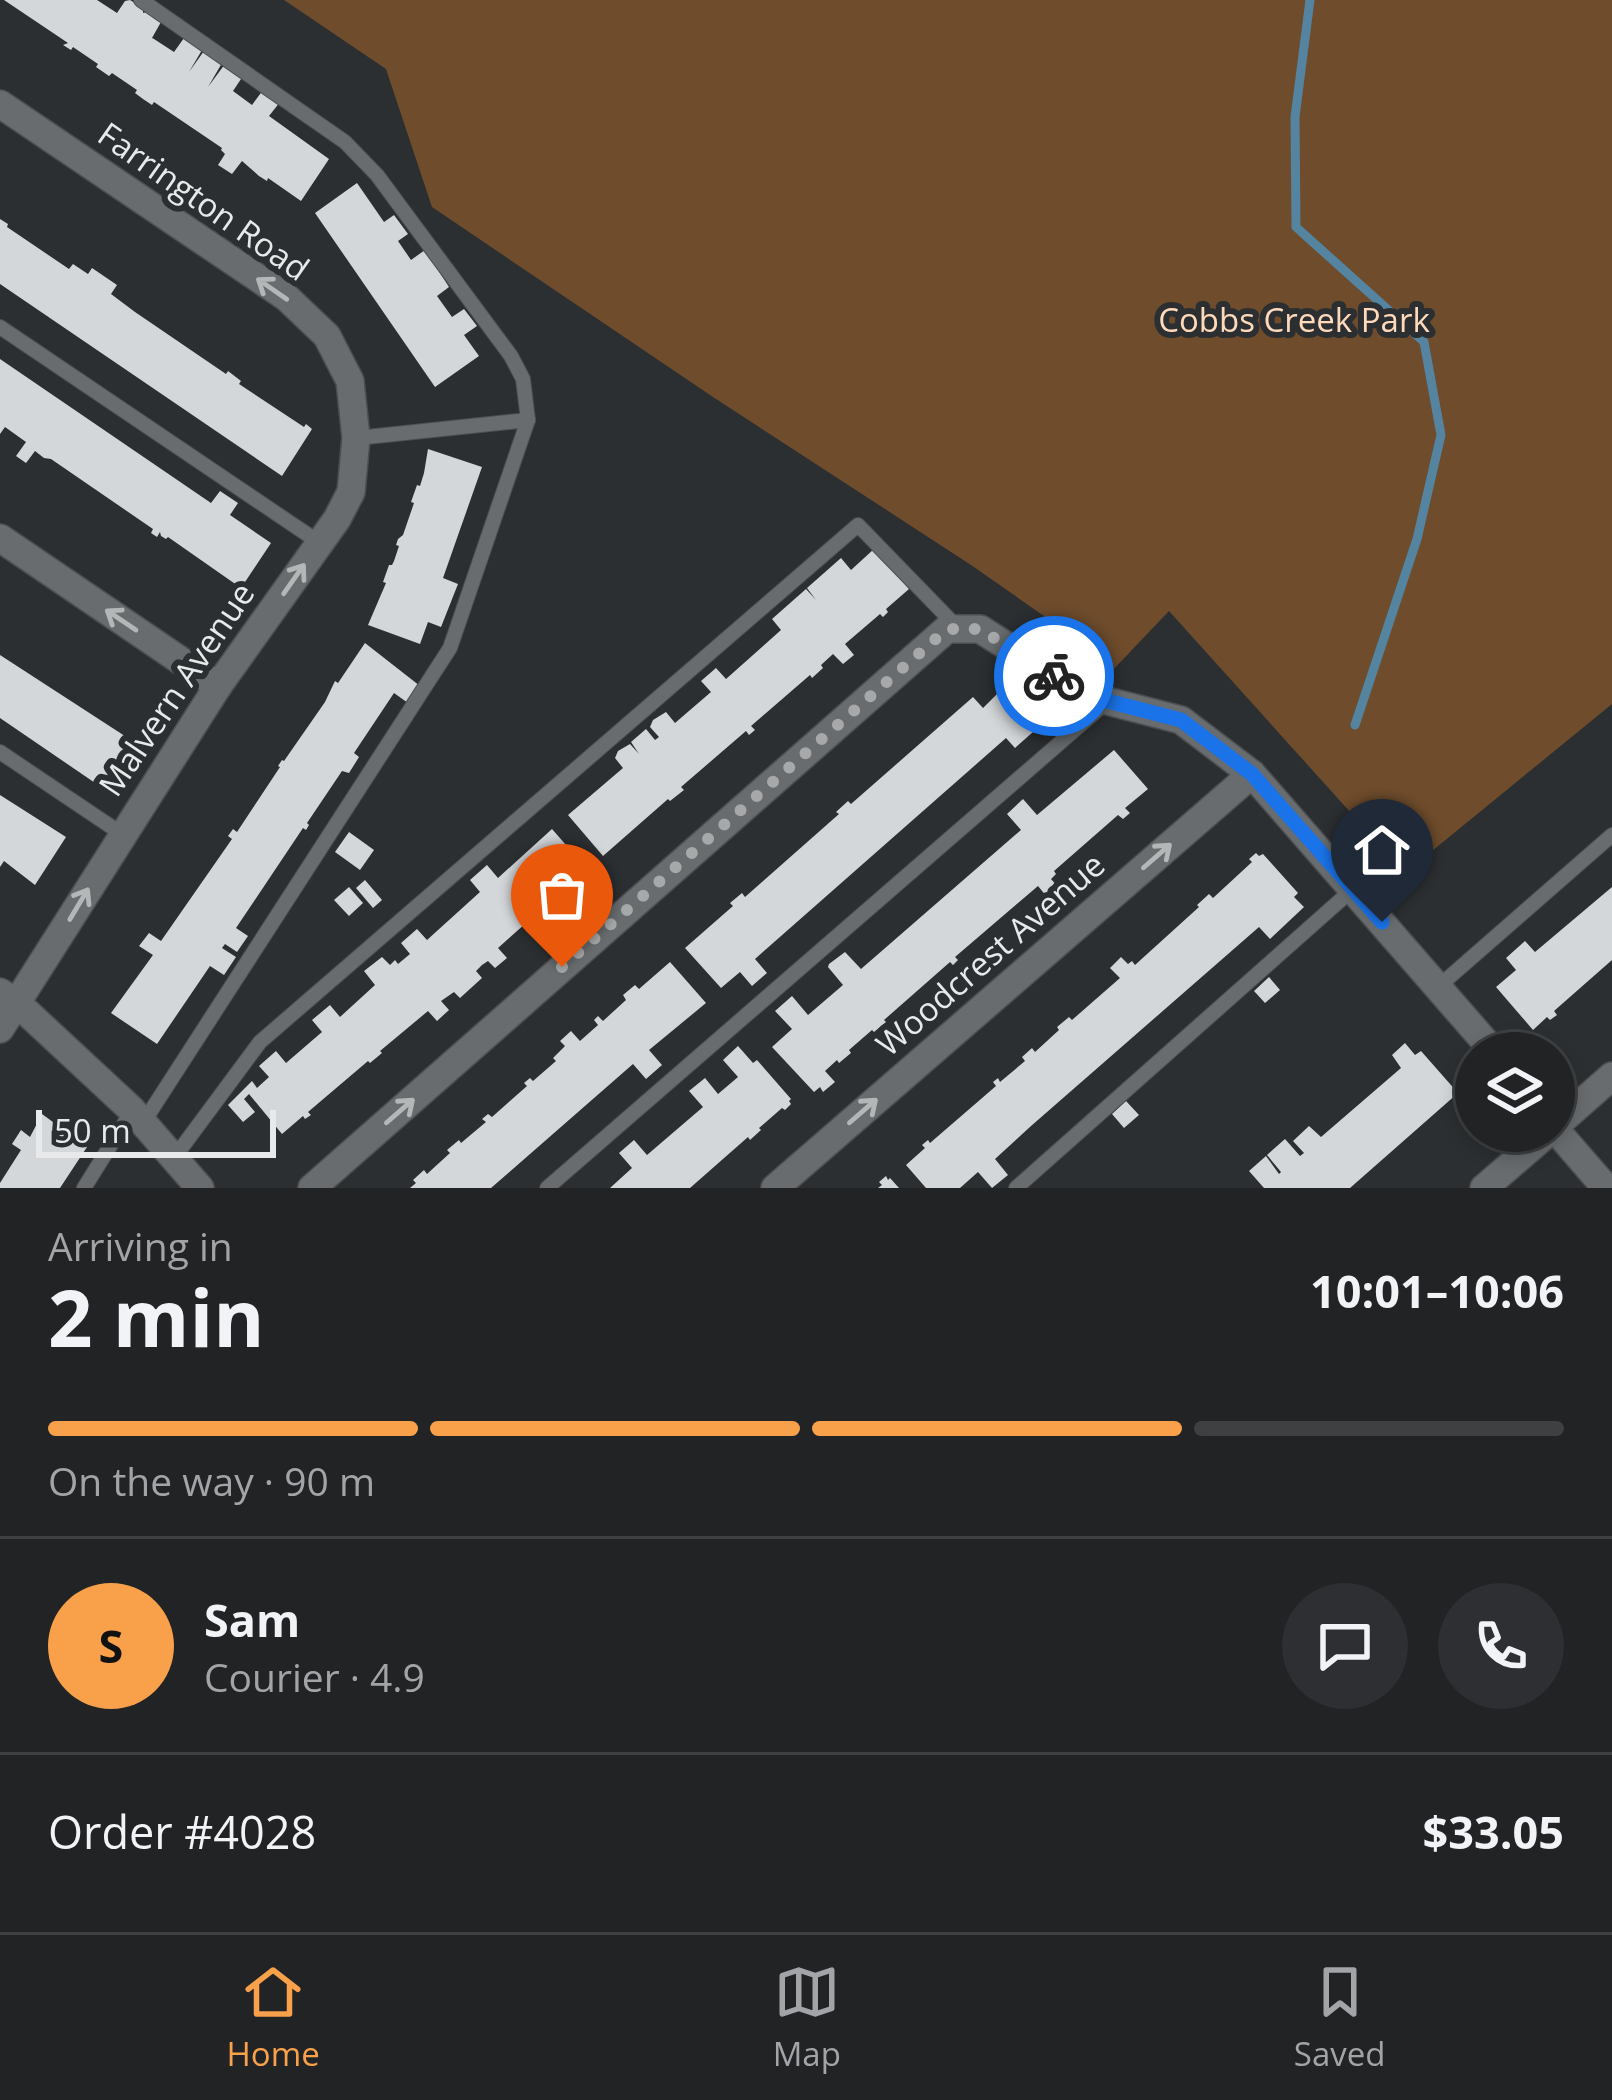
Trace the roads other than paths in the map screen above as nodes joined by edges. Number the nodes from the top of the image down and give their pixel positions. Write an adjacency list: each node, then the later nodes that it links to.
1 (141, 0): 5 (lane)
2 (0, 104): 4 (street, Farrington Road, one-way to 2)
3 (0, 327): 8 (lane)
4 (348, 375): 6 (street, Malvern Avenue)
5 (527, 420): 6 (lane); 23 (lane)
6 (356, 438): 8 (street, Malvern Avenue)
7 (0, 538): 10 (street, one-way to 7)
8 (320, 543): 10 (street, Malvern Avenue, one-way to 8)
9 (960, 629): 11 (street); 26 (lane); 28 (street, one-way to 9)
10 (218, 686): 14 (street, Malvern Avenue)
11 (1108, 701): 13 (street); 29 (lane)
12 (0, 752): 14 (lane)
13 (1252, 774): 16 (street); 30 (street, Woodcrest Avenue, one-way to 13)
14 (122, 834): 18 (street, Malvern Avenue, one-way to 14)
15 (1612, 835): 17 (lane)
16 (1353, 890): 17 (street); 31 (lane)
17 (1438, 987): 20 (street)
18 (9, 998): 19 (street, Malvern Avenue); 23 (street)
19 (0, 1029)
20 (1477, 1032)
21 (1612, 1076): 22 (street)
22 (1575, 1109)
23 (138, 1117): 26 (street); 27 (lane)
24 (1525, 1152): 32 (street)
25 (1573, 1152): 33 (street)
26 (187, 1177)
27 (84, 1188)
28 (312, 1188)
29 (547, 1188)
30 (775, 1188)
31 (1016, 1188)
32 (1484, 1188)
33 (1606, 1188)

